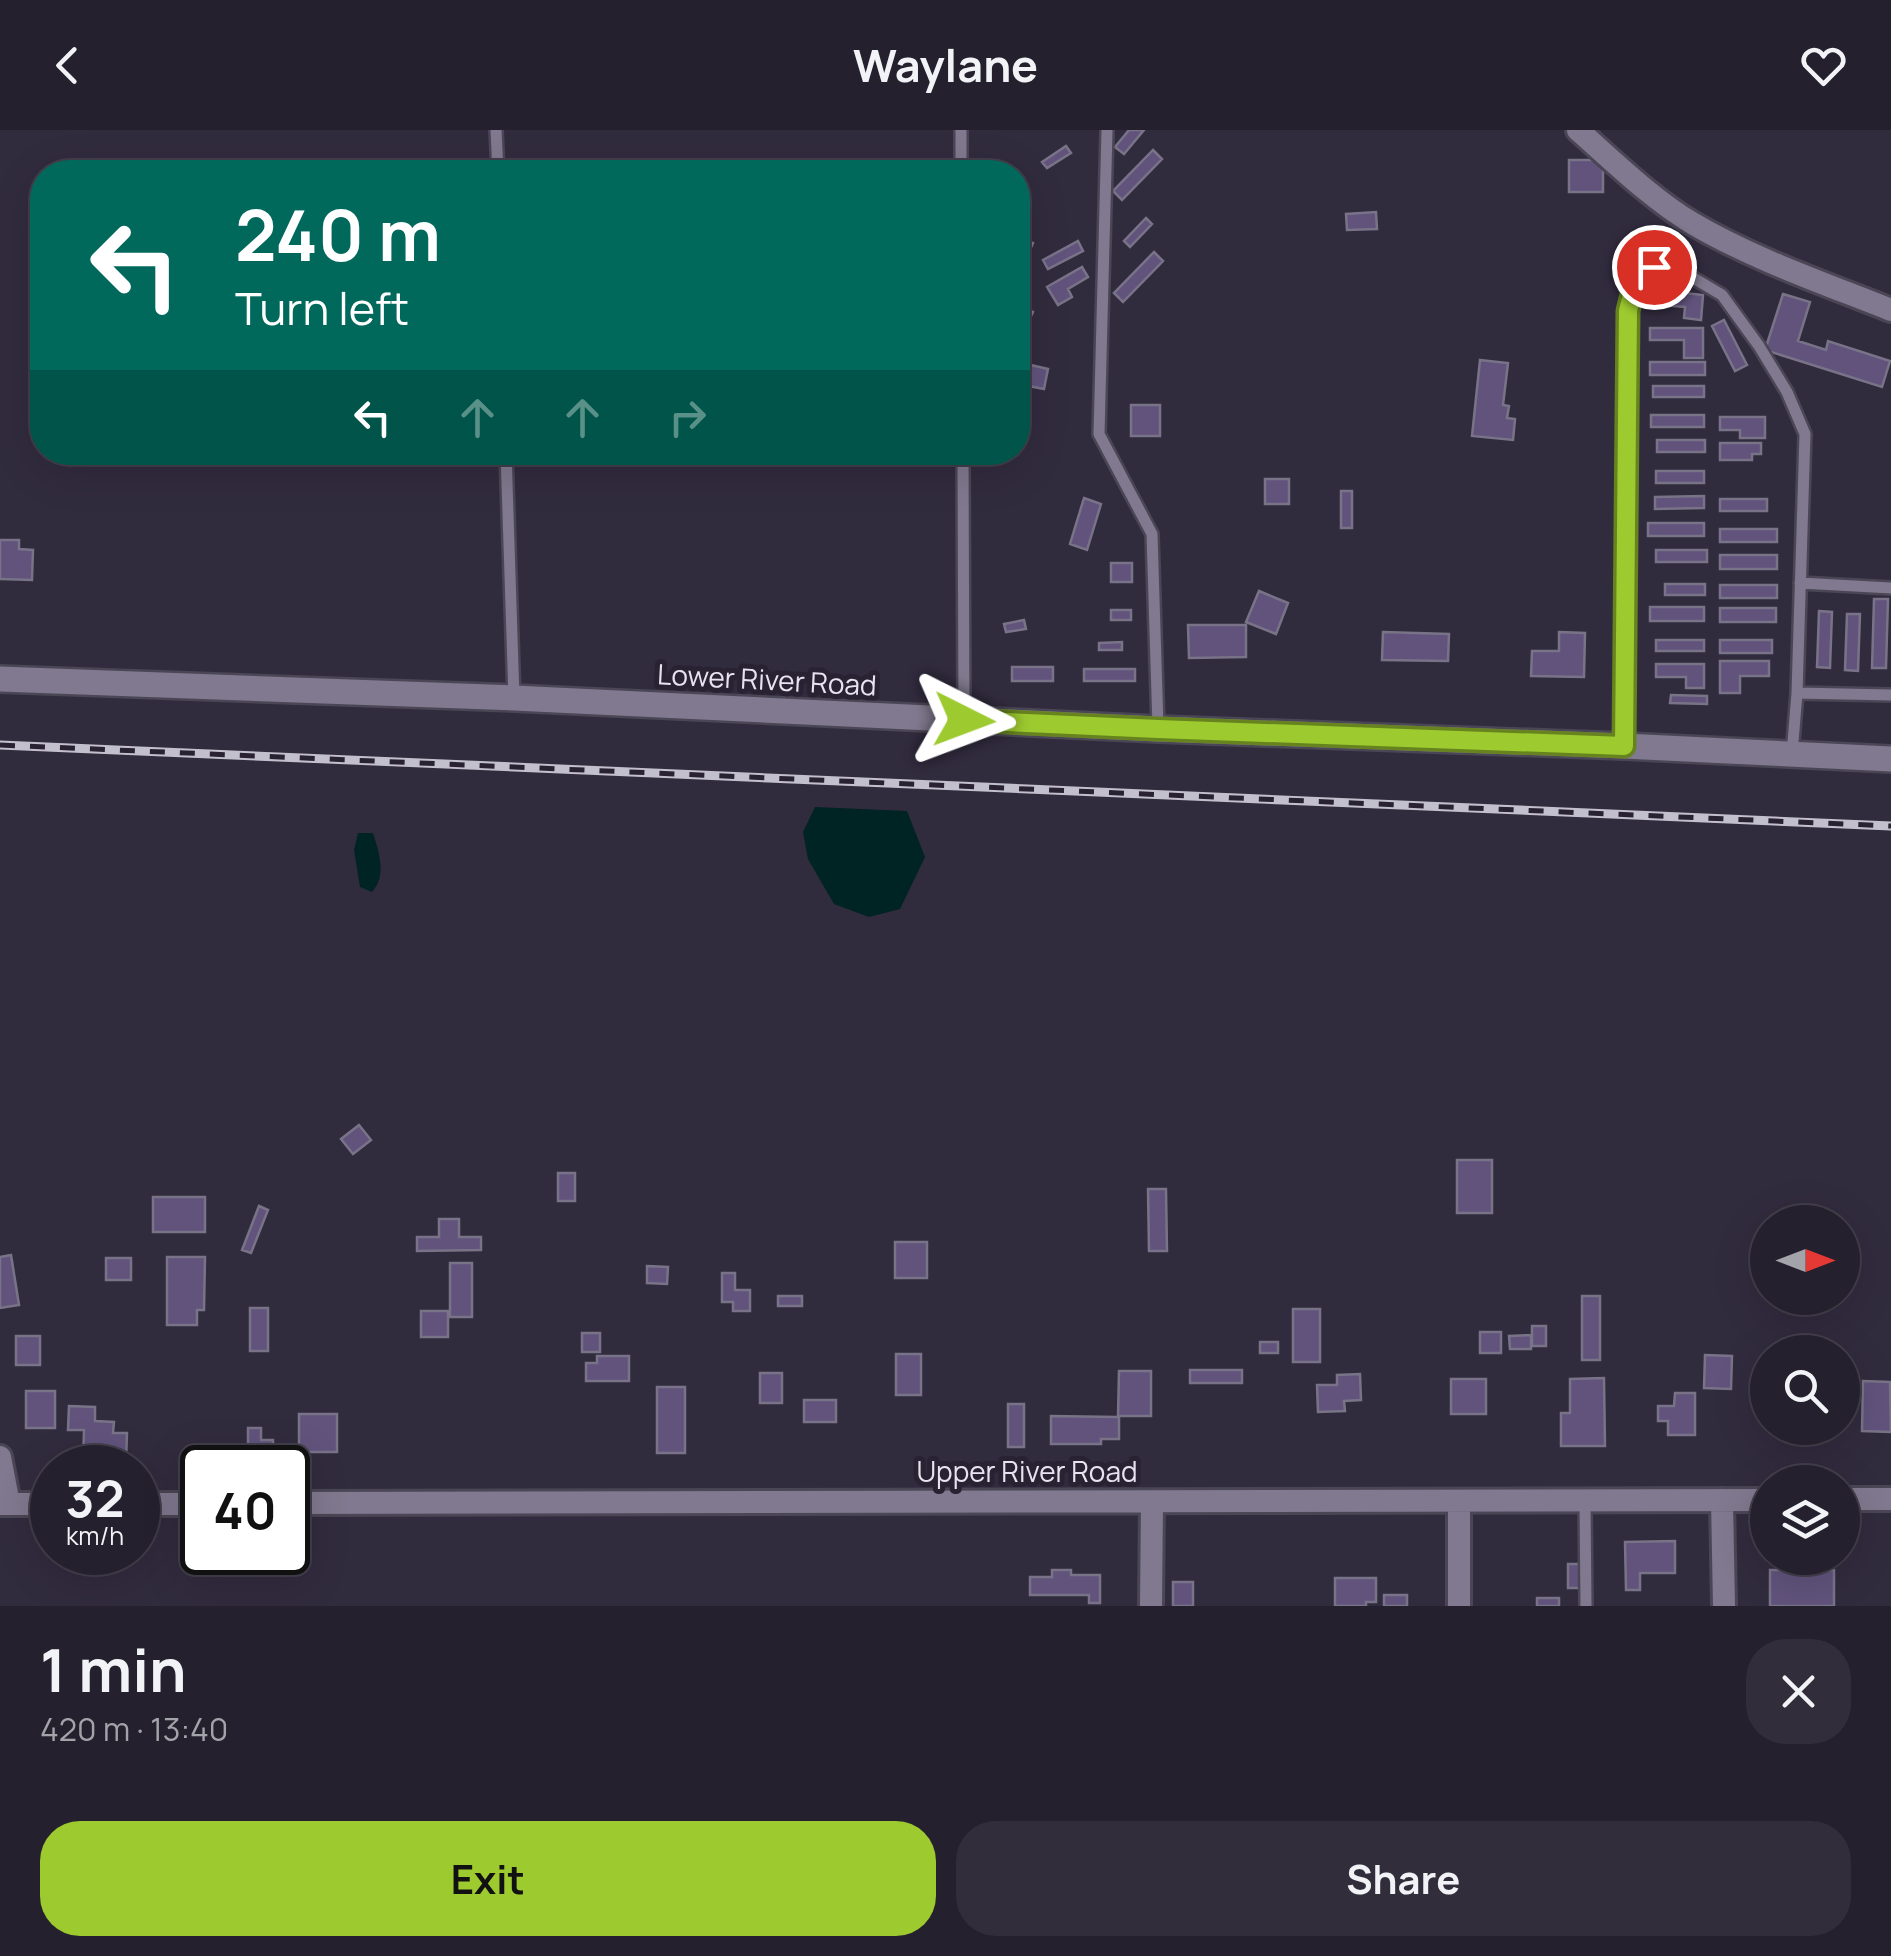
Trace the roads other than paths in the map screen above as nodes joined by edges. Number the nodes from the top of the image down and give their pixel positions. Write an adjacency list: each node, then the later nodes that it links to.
1 (496, 130): 5 (lane)
2 (961, 130): 6 (lane)
3 (1107, 130): 17 (lane)
4 (1578, 130): 7 (street)
5 (497, 160)
6 (961, 160)
7 (1891, 310)
8 (506, 465): 15 (lane)
9 (963, 465): 16 (lane)
10 (1800, 583): 11 (lane); 13 (lane); 18 (lane)
11 (1891, 588)
12 (0, 679): 15 (street, Lower River Road)
13 (1797, 694): 14 (lane); 19 (lane)
14 (1891, 695)
15 (514, 698): 16 (street, Lower River Road)
16 (964, 720): 17 (street, Lower River Road)
17 (1158, 729): 18 (street, Lower River Road)
18 (1624, 746): 19 (street, Lower River Road)
19 (1792, 754): 20 (street, Lower River Road)
20 (1891, 758)
21 (0, 1457): 30 (street)
22 (1891, 1499): 25 (street)
23 (1722, 1500): 24 (street, Upper River Road); 27 (street, Upper River Road); 34 (street)
24 (1750, 1500)
25 (1860, 1500)
26 (1458, 1501): 27 (street, Upper River Road); 28 (street, Upper River Road); 32 (street)
27 (1584, 1501): 33 (lane)
28 (1152, 1502): 29 (street, Upper River Road); 31 (street)
29 (310, 1503)
30 (5, 1504)
31 (1152, 1606)
32 (1459, 1606)
33 (1586, 1606)
34 (1724, 1606)

